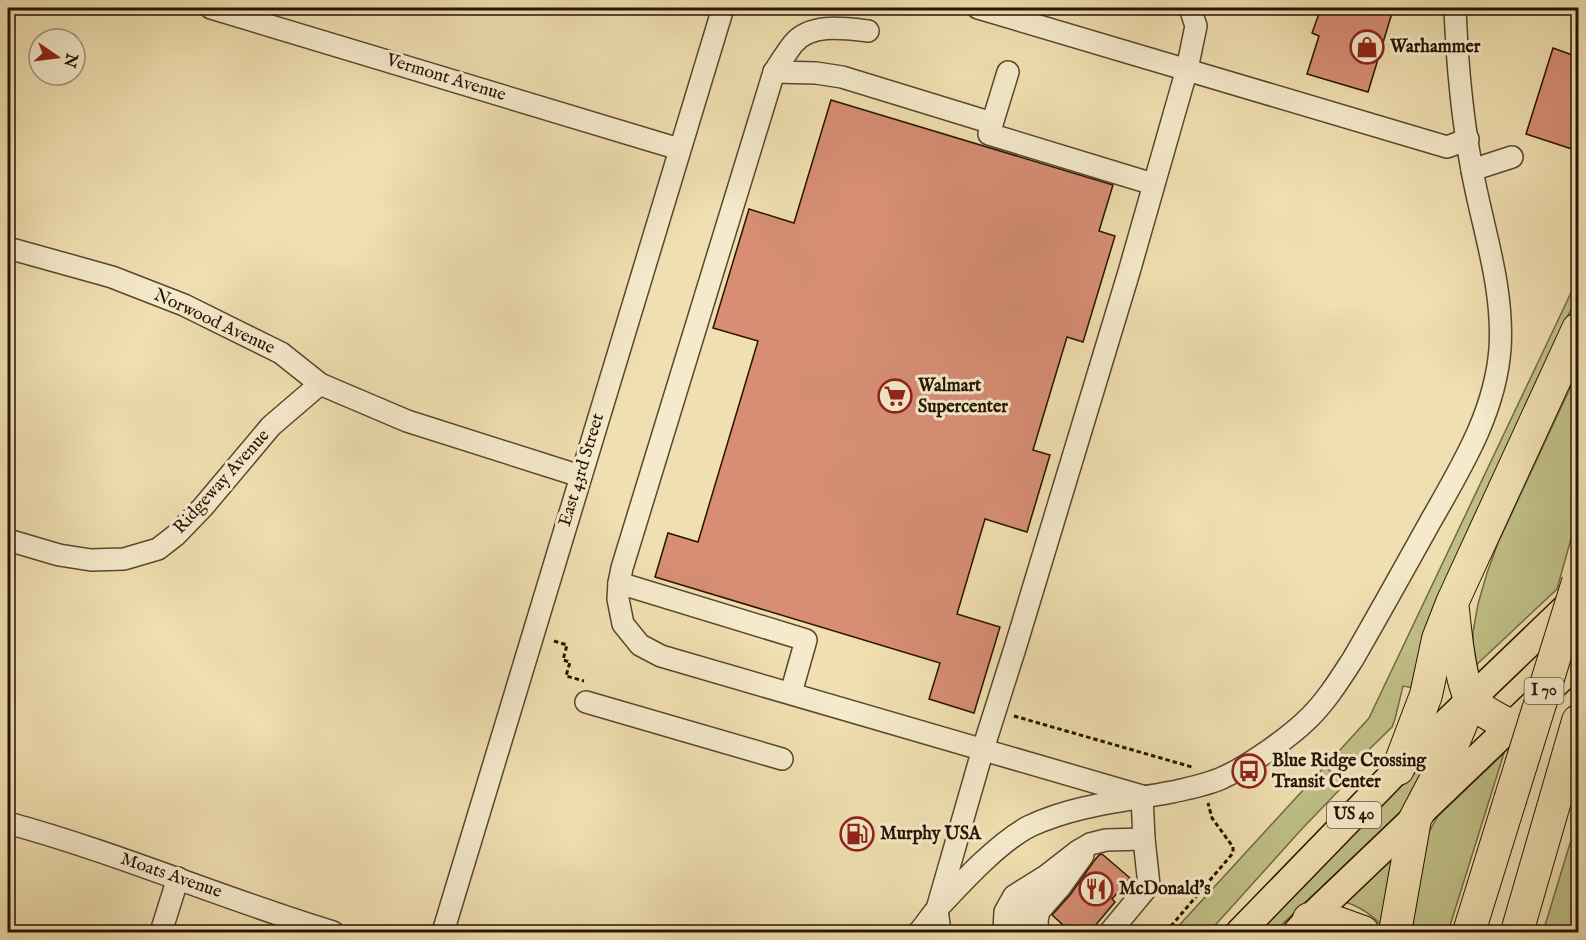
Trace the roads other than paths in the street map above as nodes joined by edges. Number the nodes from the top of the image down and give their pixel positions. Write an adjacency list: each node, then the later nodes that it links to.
1 (212, 8): 6 (street, Vermont Avenue)
2 (723, 8): 13 (street, East 43rd Street)
3 (978, 8): 8 (street)
4 (1190, 8): 8 (street)
5 (1455, 8): 12 (street)
6 (279, 17): 13 (street, Vermont Avenue)
7 (868, 31): 9 (street)
8 (1187, 69): 12 (street); 16 (street)
9 (774, 72): 11 (street); 23 (street)
10 (1008, 72): 11 (street)
11 (991, 128): 16 (street)
12 (1468, 139): 15 (street)
13 (680, 149): 20 (street, East 43rd Street)
14 (1512, 157): 15 (street)
15 (1472, 170): 35 (street)
16 (1154, 184): 32 (street)
17 (8, 248): 19 (street, Norwood Avenue)
18 (1578, 329): 25 (highway)
19 (320, 384): 20 (street, Norwood Avenue); 21 (street, Ridgeway Avenue)
20 (580, 476): 48 (street, East 43rd Street)
21 (8, 540)
22 (1578, 582): 57 (highway, I 70, bridge)
23 (619, 583): 27 (street); 27 (street)
24 (1578, 596): 28 (main road, US 40)
25 (1452, 603): 28 (highway); 34 (highway)
26 (1578, 662): 30 (main road, US 40)
27 (791, 693): 32 (street)
28 (1471, 700): 30 (highway); 34 (main road, US 40); 36 (highway)
29 (585, 702): 33 (street)
30 (1511, 726): 36 (main road, US 40)
31 (1576, 728): 58 (highway)
32 (983, 749): 35 (street); 43 (street)
33 (782, 759)
34 (1398, 769): 54 (main road, US 40)
35 (1142, 796): 38 (street); 43 (street)
36 (1415, 819): 44 (main road, US 40); 56 (highway)
37 (8, 823): 40 (street, Moats Avenue)
38 (1144, 839): 39 (street); 41 (street)
39 (1090, 844): 42 (street); 49 (street)
40 (178, 878): 46 (street); 47 (street, Moats Avenue)
41 (1149, 885): 52 (street); 53 (street)
42 (1060, 887): 50 (street); 51 (street)
43 (937, 909): 45 (street)
44 (1303, 926): 55 (highway)
45 (927, 932)
46 (161, 933)
47 (333, 933)
48 (443, 933)
49 (1005, 933)
50 (1019, 933)
51 (1038, 933)
52 (1092, 933)
53 (1110, 933)
54 (1240, 933)
55 (1364, 933)
56 (1395, 933)
57 (1469, 933)
58 (1517, 933)

